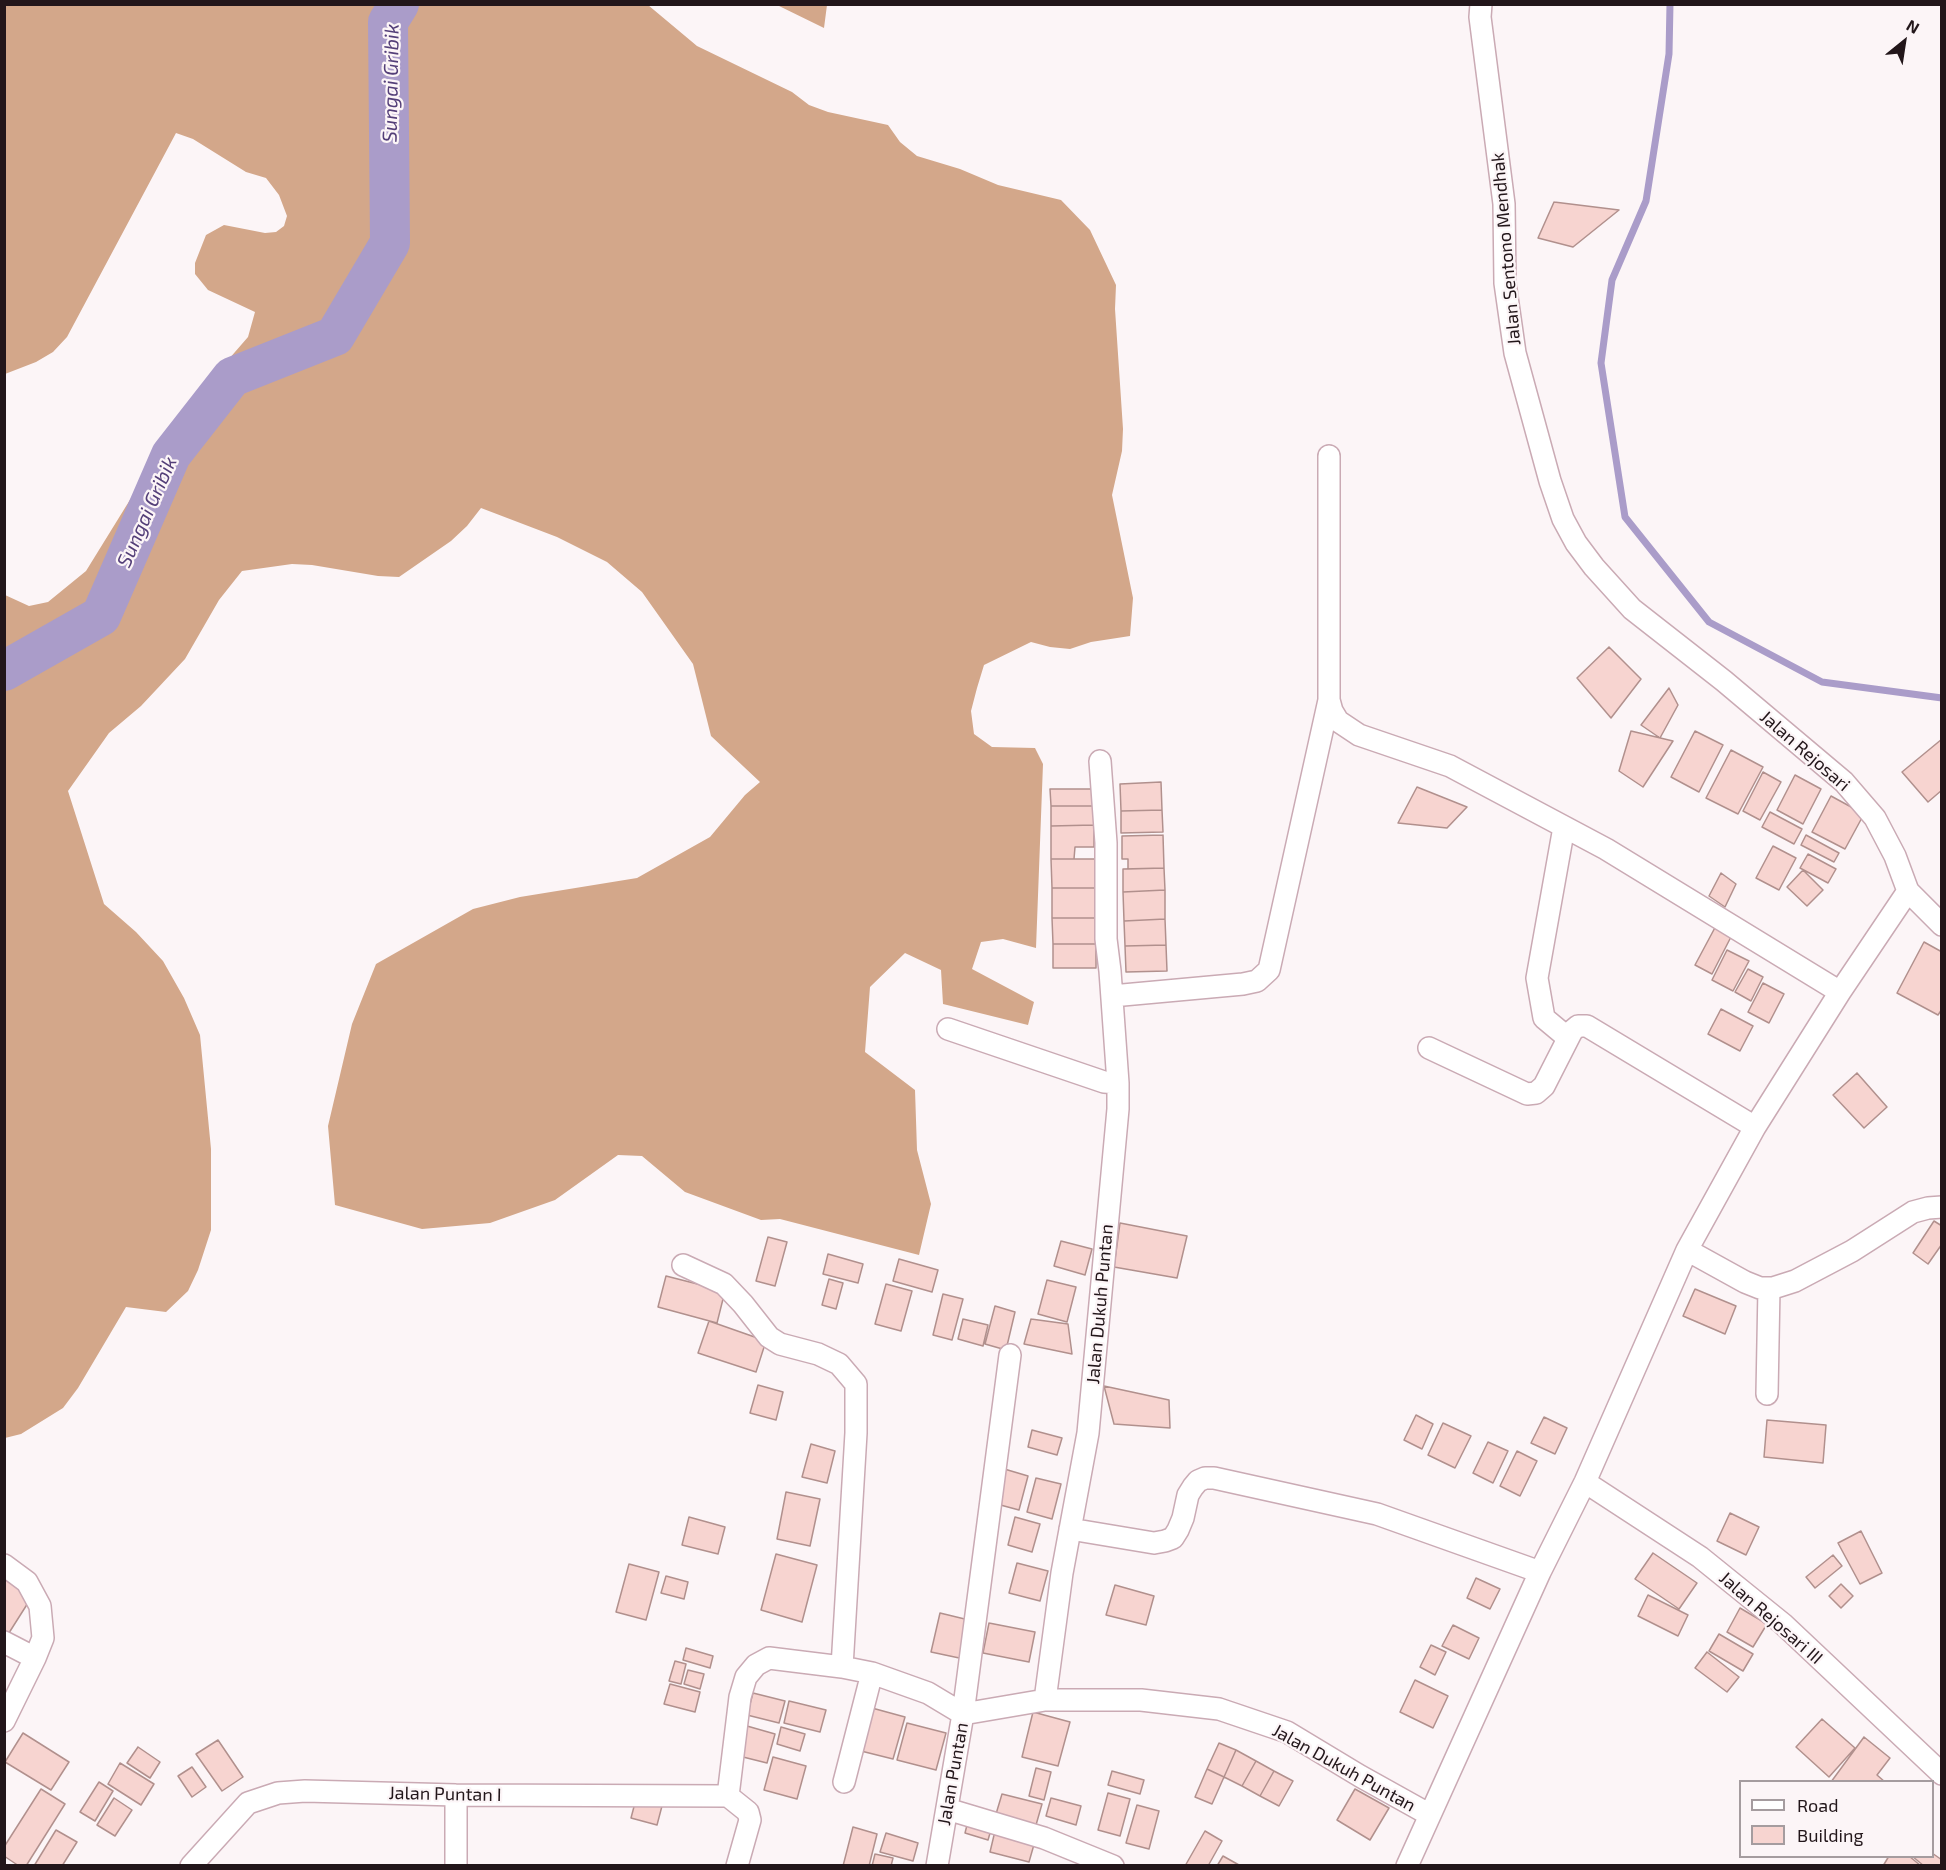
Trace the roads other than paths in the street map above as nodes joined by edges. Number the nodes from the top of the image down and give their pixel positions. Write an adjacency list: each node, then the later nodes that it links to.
1 (1481, 4): 3 (street, Jalan Sentono Mendhak)
2 (1329, 456): 4 (street)
3 (1632, 609): 7 (street, Jalan Rejosari)
4 (1329, 700): 6 (street); 10 (street)
5 (1100, 761): 10 (street, Jalan Dukuh Puntan)
6 (1564, 827): 9 (street); 12 (street)
7 (1908, 891): 8 (street, Jalan Rejosari); 9 (street)
8 (1941, 925)
9 (1840, 992): 15 (street)
10 (1112, 996): 14 (street, Jalan Dukuh Puntan)
11 (948, 1029): 14 (street)
12 (1568, 1038): 13 (street); 15 (street)
13 (1430, 1048)
14 (1118, 1083): 23 (street, Jalan Dukuh Puntan)
15 (1755, 1127): 17 (street)
16 (1941, 1207): 19 (street)
17 (1687, 1250): 19 (street); 22 (street)
18 (684, 1265): 28 (street)
19 (1769, 1288): 21 (street)
20 (1010, 1355): 31 (street)
21 (1767, 1394)
22 (1585, 1482): 25 (street); 33 (street, Jalan Rejosari III)
23 (1070, 1529): 25 (street); 30 (street, Jalan Dukuh Puntan)
24 (4, 1565): 27 (street)
25 (1540, 1572): 38 (street)
26 (4, 1642): 27 (street)
27 (35, 1658): 32 (street)
28 (842, 1667): 29 (street, Jalan Puntan); 36 (street, Jalan Puntan)
29 (872, 1673): 31 (street, Jalan Puntan); 34 (street)
30 (1045, 1700): 31 (street, Jalan Dukuh Puntan); 38 (street, Jalan Dukuh Puntan)
31 (963, 1714): 37 (street, Jalan Puntan)
32 (4, 1721)
33 (1941, 1774)
34 (844, 1782)
35 (456, 1795): 36 (street, Jalan Puntan I); 39 (street, Jalan Puntan I); 40 (street)
36 (728, 1796): 41 (street)
37 (947, 1809): 42 (street, Jalan Puntan); 43 (street)
38 (1430, 1815): 44 (street)
39 (191, 1866)
40 (456, 1866)
41 (737, 1866)
42 (938, 1866)
43 (1113, 1866)
44 (1407, 1866)

